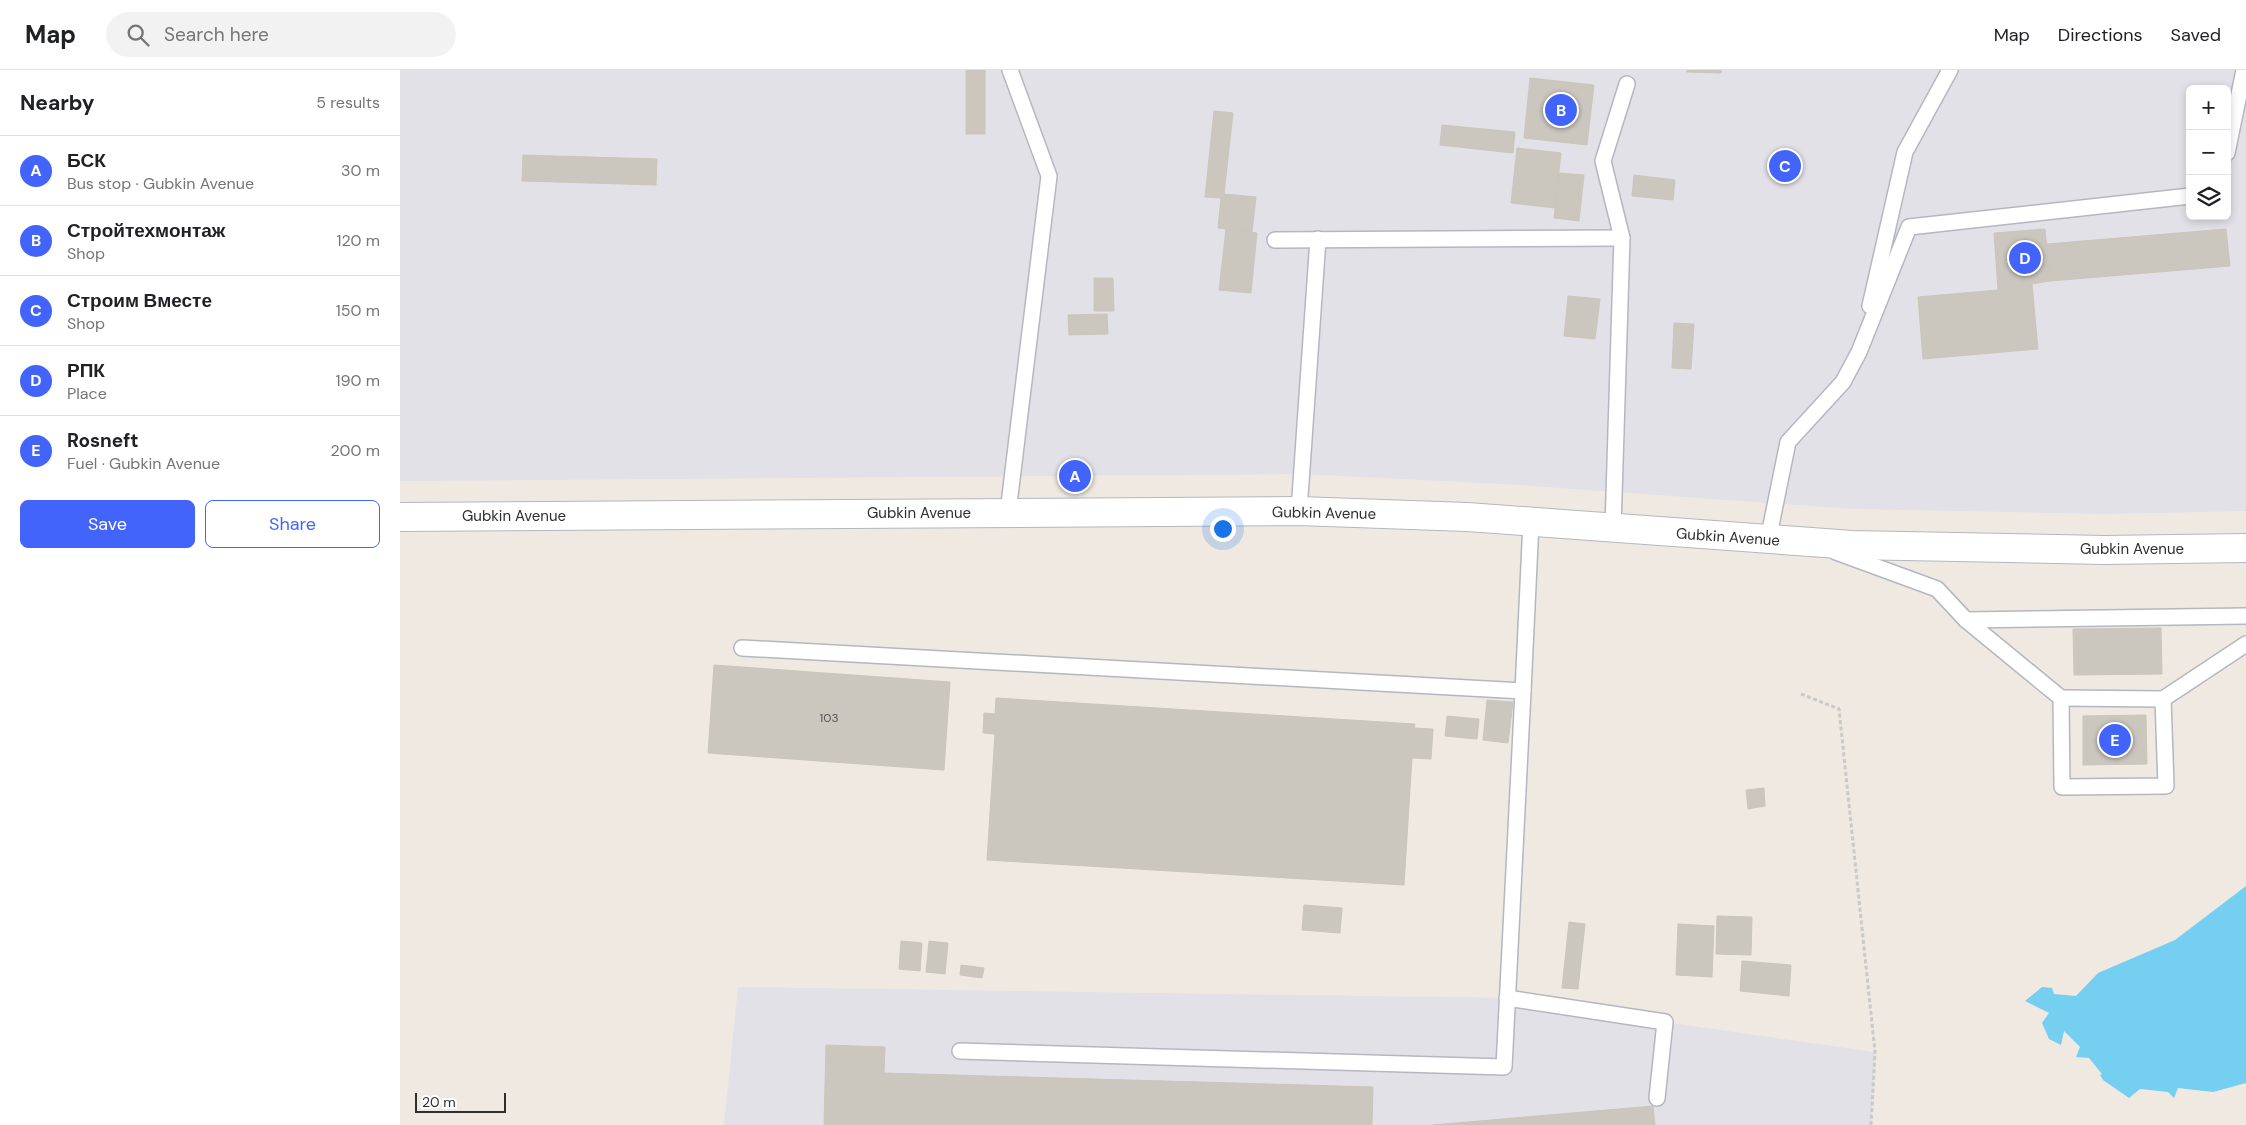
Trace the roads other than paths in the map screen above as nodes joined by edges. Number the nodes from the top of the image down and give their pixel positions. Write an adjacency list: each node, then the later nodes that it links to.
1 (1010, 70): 12 (lane)
2 (1950, 70): 10 (lane)
3 (2244, 70): 5 (lane)
4 (1627, 84): 7 (lane)
5 (2231, 133)
6 (2186, 196): 10 (lane)
7 (1622, 238): 8 (lane); 15 (lane)
8 (1318, 239): 9 (lane); 11 (lane)
9 (1275, 240)
10 (1859, 352): 16 (lane)
11 (1299, 511): 12 (street, Gubkin Avenue); 14 (street, Gubkin Avenue)
12 (1008, 512): 13 (street, Gubkin Avenue)
13 (400, 517)
14 (1531, 522): 15 (street, Gubkin Avenue); 23 (lane)
15 (1613, 528): 16 (street, Gubkin Avenue)
16 (1768, 540): 17 (street, Gubkin Avenue)
17 (1812, 542): 18 (street, Gubkin Avenue); 20 (lane)
18 (2246, 548)
19 (2246, 616): 20 (lane)
20 (1966, 620): 24 (lane)
21 (2246, 644): 25 (lane)
22 (742, 648): 23 (lane)
23 (1523, 691): 26 (lane)
24 (2061, 698): 25 (lane); 25 (lane)
25 (2163, 699)
26 (1508, 998): 27 (lane); 28 (lane)
27 (960, 1051)
28 (1657, 1098)

